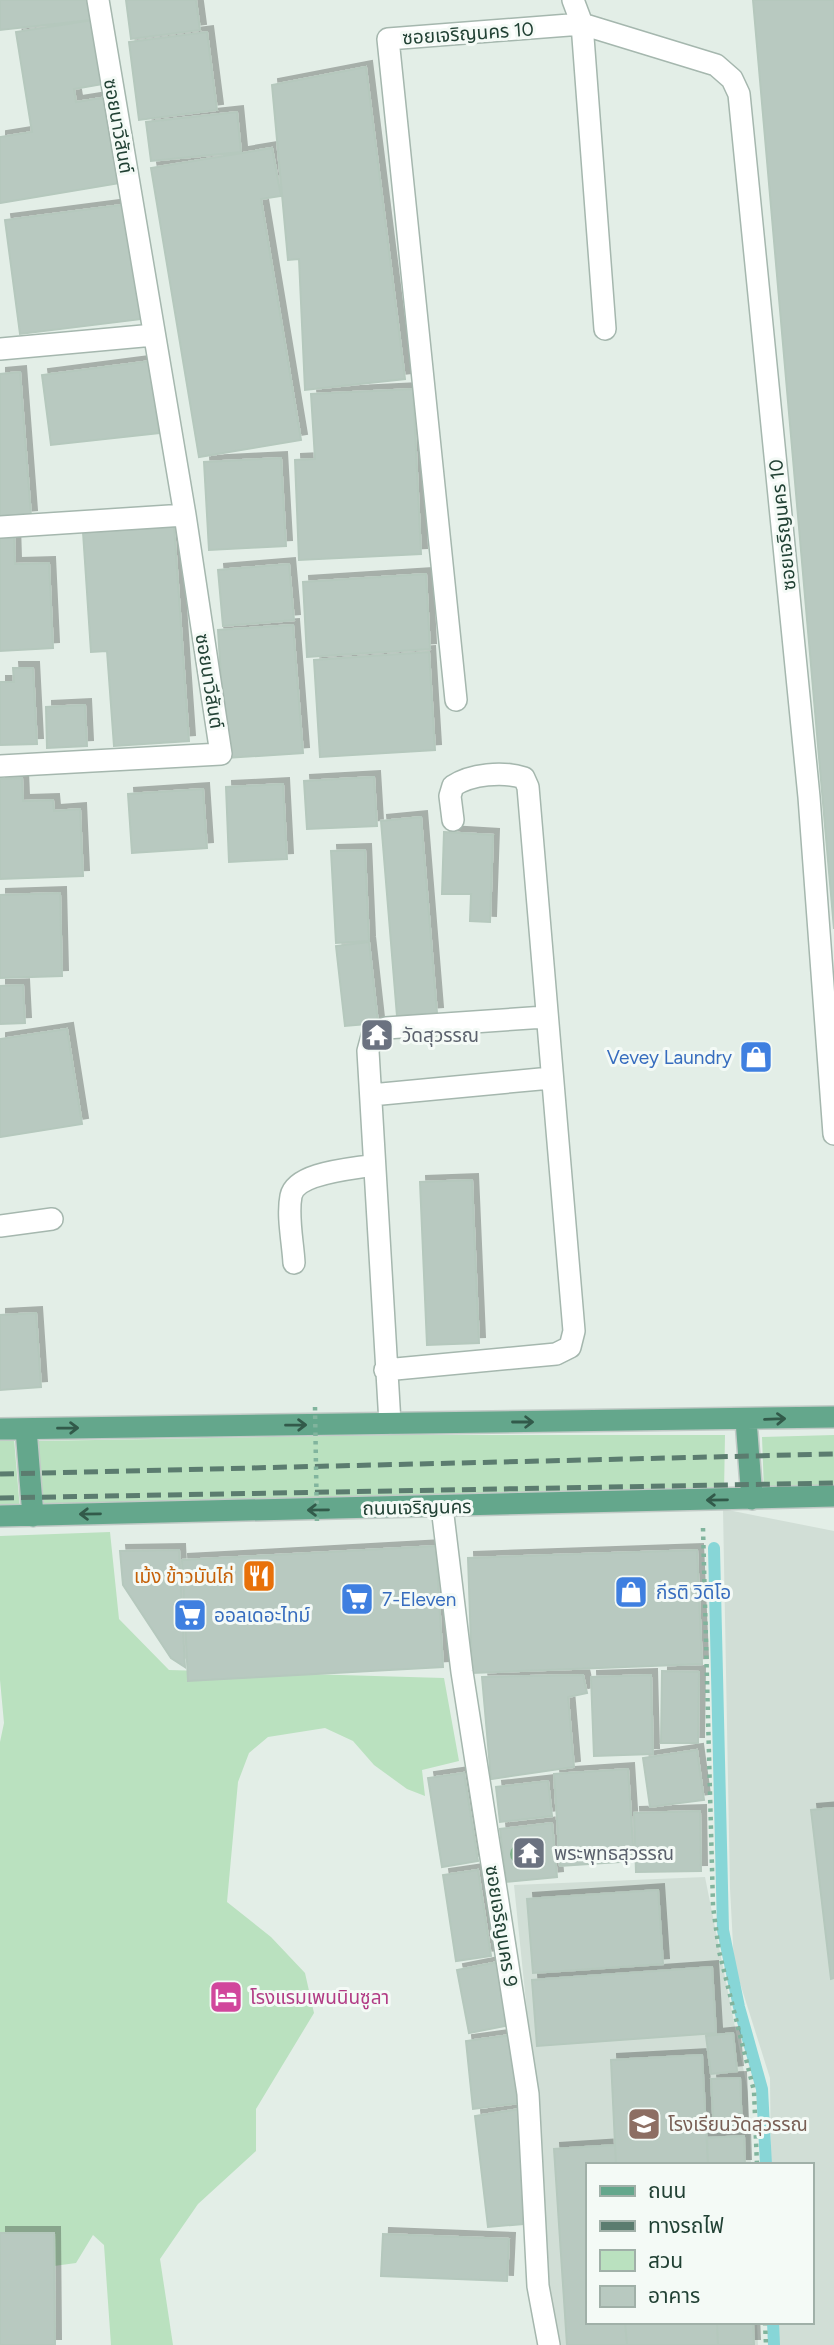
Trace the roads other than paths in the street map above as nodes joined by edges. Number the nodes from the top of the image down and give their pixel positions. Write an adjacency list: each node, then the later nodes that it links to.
1 (97, 0): 5 (street, ซอยนาวีสันต์)
2 (573, 0): 3 (street)
3 (582, 24): 4 (street); 9 (street, ซอยเจริญนคร 10); 15 (street, ซอยเจริญนคร 10)
4 (605, 329)
5 (154, 335): 6 (street); 7 (street, ซอยนาวีสันต์)
6 (0, 349)
7 (185, 515): 8 (street); 10 (street, ซอยนาวีสันต์)
8 (0, 527)
9 (456, 700)
10 (0, 766)
11 (453, 820): 12 (street)
12 (545, 1017): 13 (street); 14 (street)
13 (551, 1078): 14 (street); 20 (street)
14 (371, 1095): 16 (street)
15 (834, 1134)
16 (374, 1165): 19 (street); 20 (street)
17 (52, 1219): 18 (street)
18 (0, 1226)
19 (295, 1263)
20 (385, 1370): 23 (street)
21 (834, 1417): 22 (main road, one-way to 21)
22 (746, 1420): 23 (main road, one-way to 22); 27 (main road)
23 (390, 1423): 25 (main road, one-way to 23)
24 (0, 1429): 25 (main road)
25 (26, 1429): 30 (main road)
26 (834, 1496): 27 (main road, ถนนเจริญนคร)
27 (752, 1499): 28 (main road, ถนนเจริญนคร, one-way to 28)
28 (442, 1507): 30 (main road, ถนนเจริญนคร, one-way to 30); 31 (street, ซอยเจริญนคร 9)
29 (0, 1516): 30 (main road, ถนนเจริญนคร)
30 (33, 1516)
31 (549, 2345)

